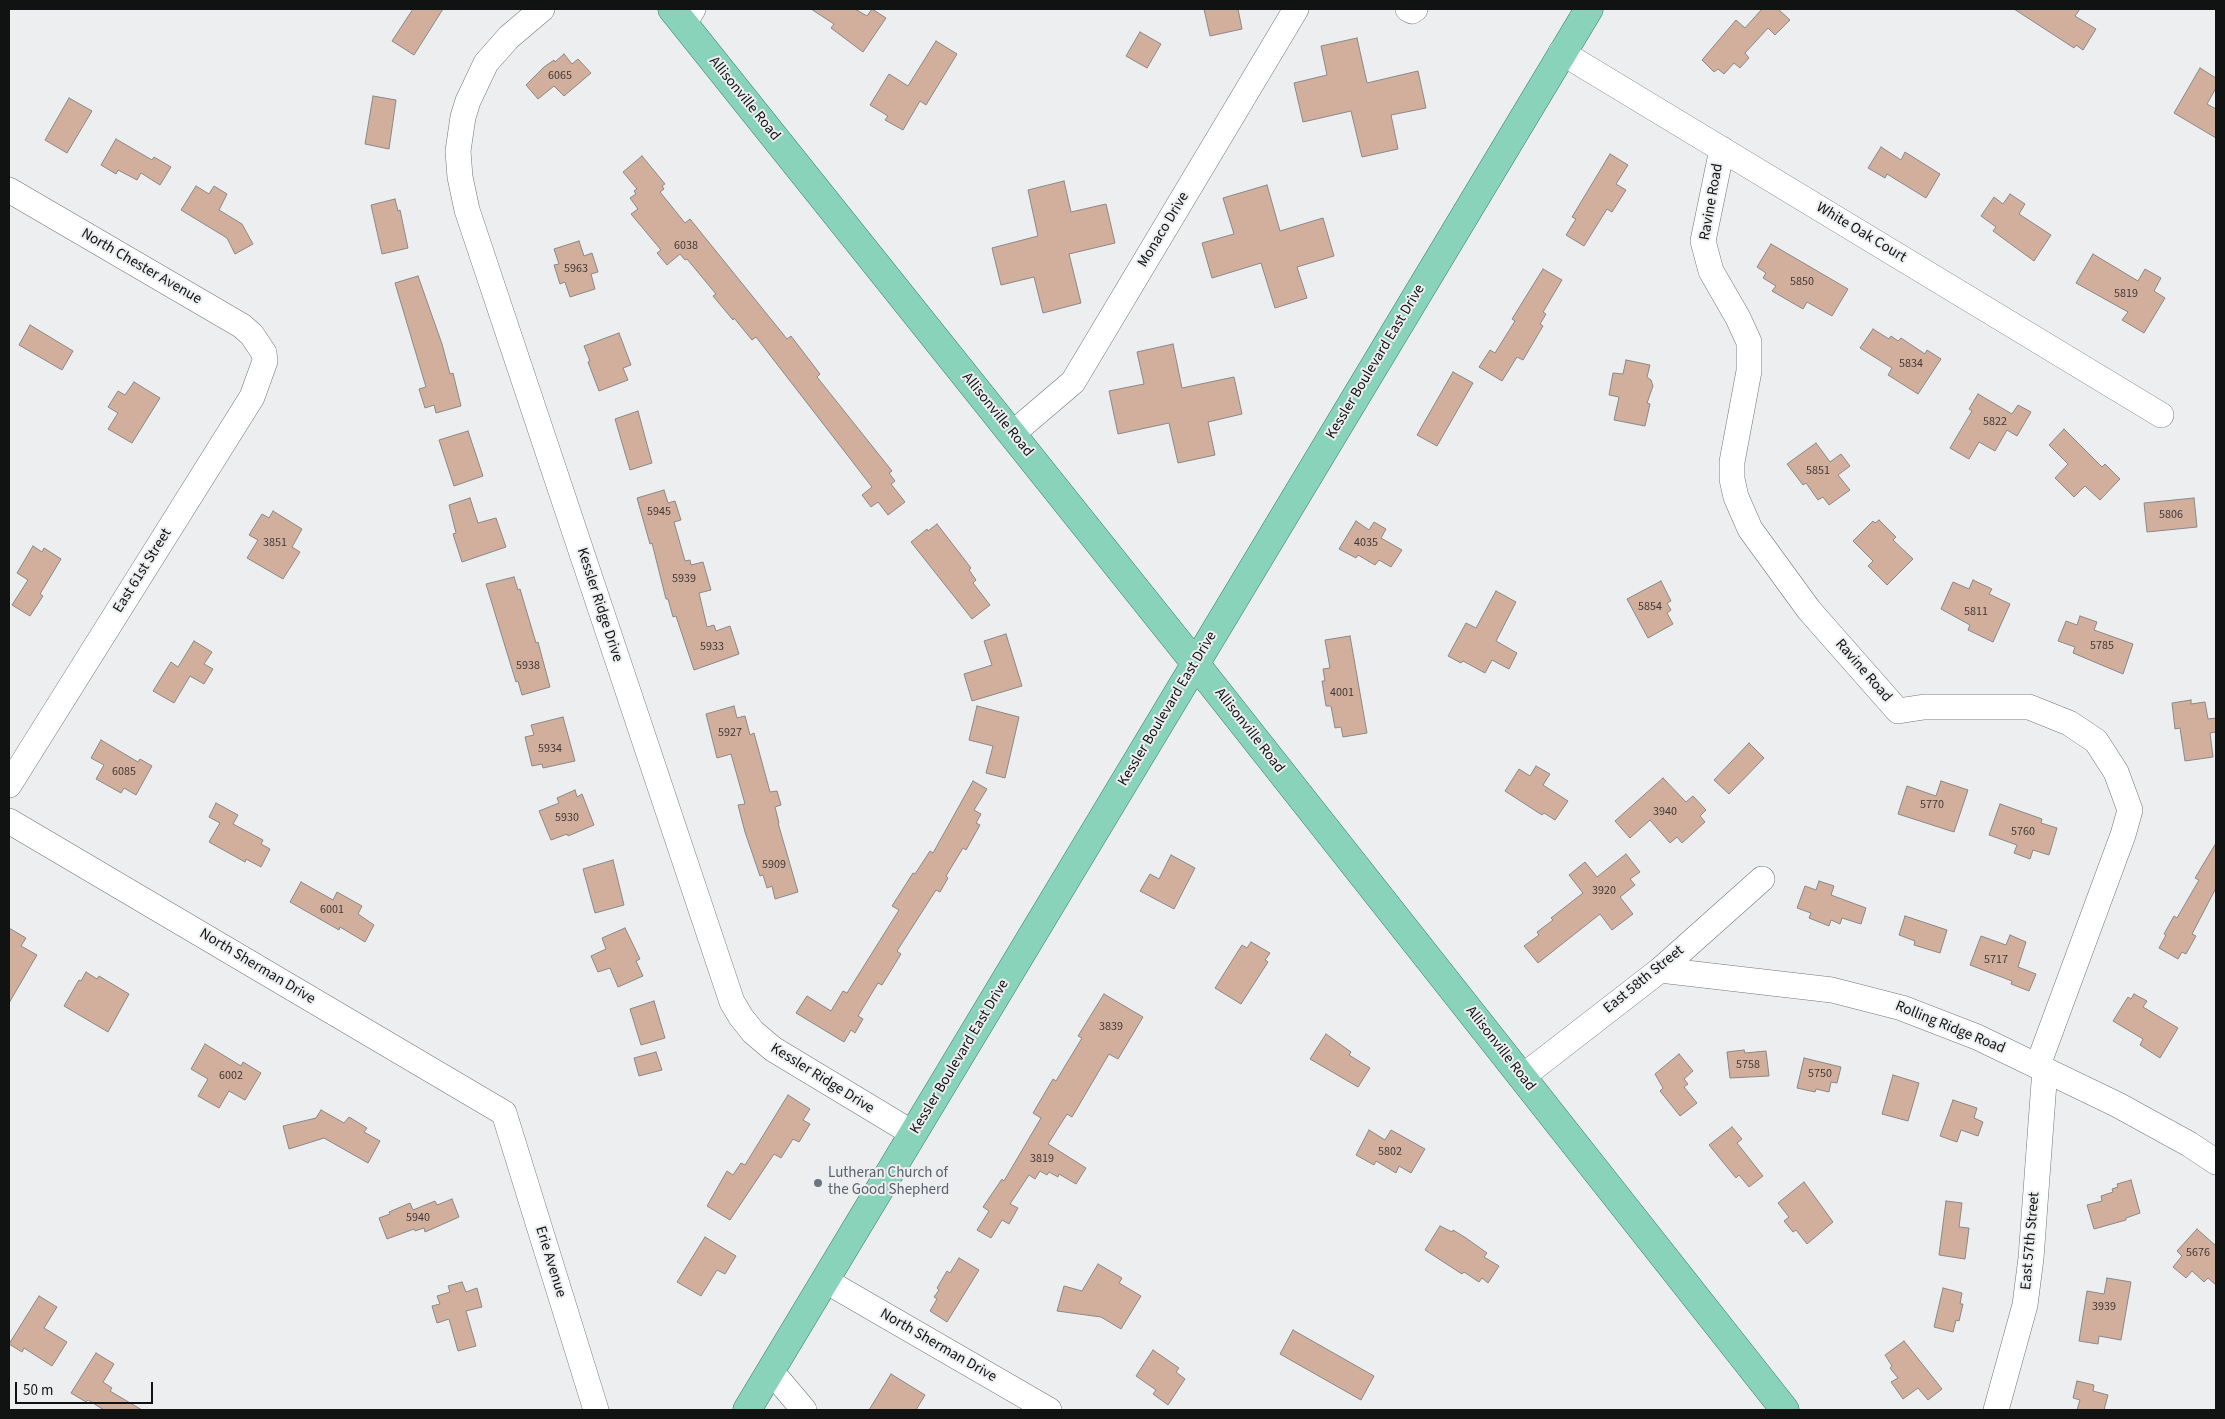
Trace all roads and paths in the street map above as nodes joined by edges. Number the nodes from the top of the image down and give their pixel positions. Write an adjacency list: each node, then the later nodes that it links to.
1 (542, 9): 21 (street, Kessler Ridge Drive)
2 (1296, 9): 12 (street, Monaco Drive)
3 (1408, 9): 4 (street)
4 (1415, 9)
5 (1589, 9): 7 (main road, Kessler Boulevard East Drive)
6 (683, 14): 12 (main road, Allisonville Road)
7 (1562, 52): 8 (street, White Oak Court); 13 (main road, Kessler Boulevard East Drive)
8 (1722, 149): 11 (street, White Oak Court); 18 (street, Ravine Road)
9 (9, 190): 10 (street, North Chester Avenue)
10 (264, 353): 14 (street, East 61st Street)
11 (2161, 415)
12 (1012, 434): 13 (main road, Allisonville Road)
13 (1195, 663): 19 (main road, Allisonville Road); 21 (main road, Kessler Boulevard East Drive)
14 (9, 785)
15 (9, 821): 20 (street, North Sherman Drive)
16 (1762, 879): 17 (street, East 58th Street)
17 (1660, 970): 18 (street, Rolling Ridge Road); 19 (street, East 58th Street)
18 (2041, 1067): 22 (street, Rolling Ridge Road); 30 (street, East 57th Street)
19 (1522, 1077): 29 (main road, Allisonville Road)
20 (504, 1113): 25 (street, Erie Avenue)
21 (914, 1134): 23 (main road, Kessler Boulevard East Drive)
22 (2216, 1162)
23 (826, 1281): 24 (main road, Kessler Boulevard East Drive); 28 (street, North Sherman Drive)
24 (771, 1371): 26 (main road, Kessler Boulevard East Drive); 27 (street)
25 (596, 1410)
26 (747, 1410)
27 (804, 1410)
28 (1050, 1410)
29 (1785, 1410)
30 (1996, 1410)

